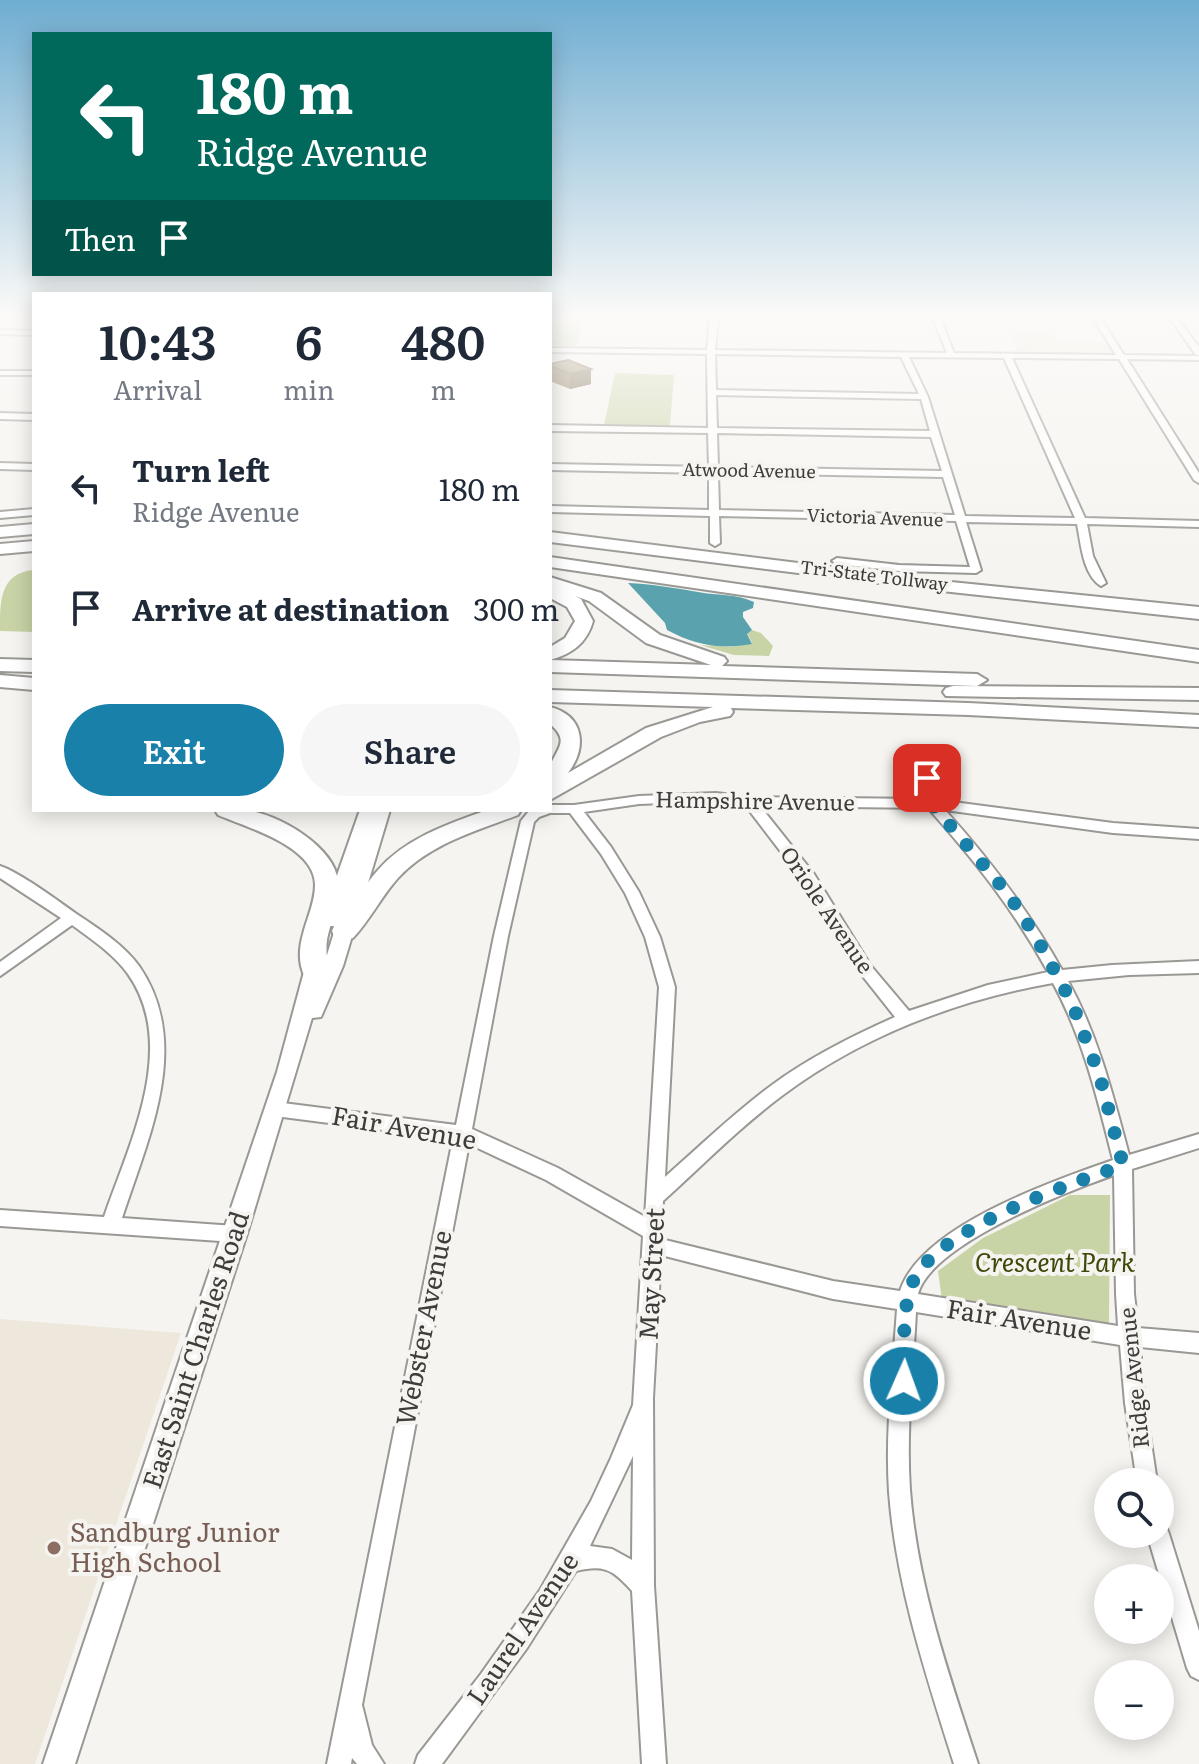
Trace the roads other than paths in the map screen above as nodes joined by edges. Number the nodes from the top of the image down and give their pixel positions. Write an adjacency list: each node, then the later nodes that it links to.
1 (712, 400): 8 (street)
2 (925, 400): 9 (street)
3 (1027, 400): 21 (street)
4 (1149, 400): 15 (street)
5 (0, 416): 6 (street)
6 (32, 417)
7 (552, 428): 8 (street)
8 (713, 430): 9 (street); 13 (street)
9 (935, 434): 14 (street)
10 (0, 466): 11 (street)
11 (32, 467)
12 (552, 467): 13 (street, Atwood Avenue)
13 (714, 470): 14 (street, Atwood Avenue); 18 (street)
14 (947, 474): 20 (street)
15 (1199, 480)
16 (552, 509): 18 (street, Victoria Avenue)
17 (32, 512): 19 (street)
18 (715, 514): 20 (street, Victoria Avenue); 26 (street)
19 (0, 515)
20 (961, 519): 21 (street, Victoria Avenue); 30 (street)
21 (1082, 522): 22 (street, Victoria Avenue); 33 (street)
22 (1199, 524)
23 (32, 529): 24 (highway)
24 (0, 532)
25 (552, 537): 35 (highway, Tri-State Tollway)
26 (715, 543)
27 (32, 546): 28 (highway)
28 (0, 549)
29 (552, 552): 36 (highway, Tri-State Tollway)
30 (837, 561)
31 (552, 562): 40 (highway)
32 (552, 583): 44 (highway)
33 (1101, 583)
34 (552, 592): 39 (highway)
35 (1199, 613)
36 (1199, 624)
37 (0, 652): 38 (highway)
38 (32, 652)
39 (552, 653)
40 (1199, 656)
41 (0, 665): 42 (highway)
42 (32, 666)
43 (552, 666): 44 (highway)
44 (890, 675): 49 (highway)
45 (32, 676): 46 (highway)
46 (0, 678): 48 (highway)
47 (552, 682): 49 (highway)
48 (32, 684)
49 (1134, 693): 50 (highway)
50 (1199, 694)
51 (552, 696): 52 (highway)
52 (852, 705): 54 (highway); 57 (highway)
53 (552, 715): 56 (highway)
54 (1199, 721)
55 (921, 752): 59 (street, Ridge Avenue)
56 (552, 776)
57 (552, 792)
58 (749, 801): 59 (street, Hampshire Avenue); 60 (street, Hampshire Avenue); 76 (street, Oriole Avenue)
59 (932, 804): 67 (street, Hampshire Avenue); 75 (street, Ridge Avenue)
60 (574, 809): 61 (street, Hampshire Avenue); 82 (street, May Street)
61 (552, 810)
62 (231, 812): 74 (highway)
63 (367, 812): 74 (main road, East Saint Charles Road)
64 (381, 812): 71 (main road, East Saint Charles Road)
65 (505, 812): 71 (highway)
66 (541, 812): 69 (street, Hampshire Avenue)
67 (1199, 834)
68 (0, 871): 70 (street)
69 (511, 893): 79 (street, Webster Avenue)
70 (70, 919): 73 (street); 84 (street)
71 (344, 931): 77 (main road, East Saint Charles Road)
72 (1199, 967): 75 (street)
73 (0, 970)
74 (314, 970): 77 (main road, East Saint Charles Road)
75 (1058, 976): 76 (street); 81 (street, Ridge Avenue)
76 (906, 1019): 82 (street)
77 (287, 1072): 78 (main road, East Saint Charles Road)
78 (275, 1109): 79 (street, Fair Avenue); 85 (main road, East Saint Charles Road)
79 (463, 1133): 86 (street, Fair Avenue); 96 (street, Webster Avenue)
80 (1199, 1141): 81 (street)
81 (1123, 1165): 87 (street); 88 (street, Ridge Avenue)
82 (656, 1196): 86 (street, May Street)
83 (0, 1218): 84 (street)
84 (110, 1226): 85 (street)
85 (235, 1234): 97 (main road, East Saint Charles Road)
86 (654, 1238): 87 (street, Fair Avenue); 90 (street, May Street)
87 (907, 1302): 88 (street, Fair Avenue); 102 (street)
88 (1130, 1337): 89 (street, Fair Avenue); 91 (street, Ridge Avenue)
89 (1199, 1343)
90 (643, 1398): 93 (street, Laurel Avenue); 94 (street, May Street)
91 (1145, 1468)
92 (1162, 1548): 95 (street)
93 (573, 1561): 94 (street); 100 (street, Laurel Avenue)
94 (643, 1586): 101 (street, May Street)
95 (1199, 1668)
96 (353, 1692): 98 (street, Webster Avenue); 99 (street)
97 (59, 1764)
98 (339, 1764)
99 (372, 1764)
100 (427, 1764)
101 (654, 1764)
102 (966, 1764)

